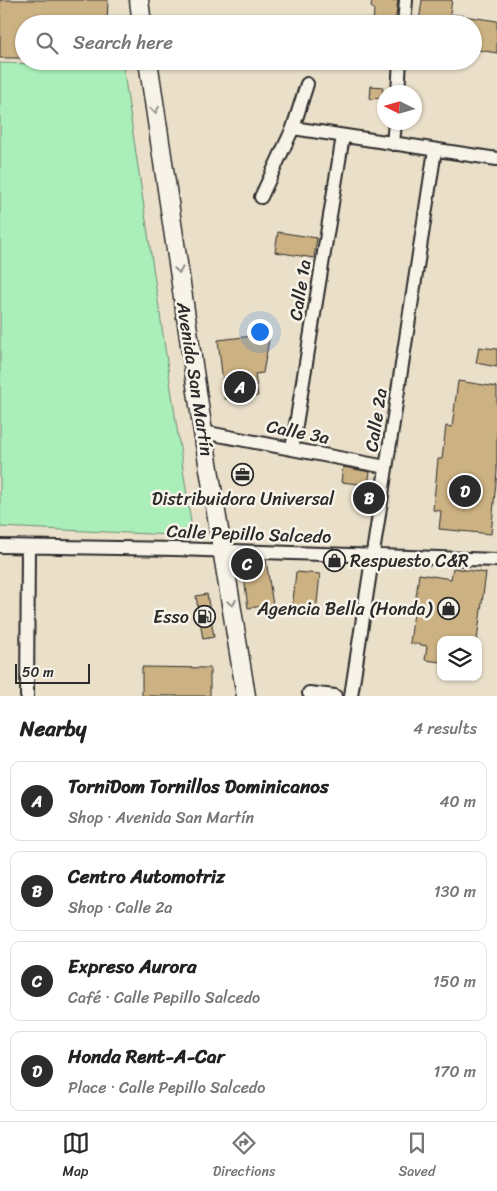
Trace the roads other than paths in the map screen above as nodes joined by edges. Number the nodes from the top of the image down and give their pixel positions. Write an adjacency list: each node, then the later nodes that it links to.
1 (139, 0): 3 (main road)
2 (406, 0): 4 (street)
3 (141, 15)
4 (405, 15)
5 (149, 70): 16 (main road, Avenida San Martín, one-way to 16)
6 (399, 70): 8 (street)
7 (307, 84): 9 (street)
8 (398, 85)
9 (294, 128): 11 (street); 15 (street)
10 (394, 130): 12 (street)
11 (343, 136): 12 (street); 17 (street, Calle 1a)
12 (393, 144): 13 (street)
13 (435, 150): 14 (street); 18 (street, Calle 2a)
14 (497, 159)
15 (261, 197)
16 (203, 432): 17 (street, Calle 3a); 21 (main road, Avenida San Martín)
17 (292, 449): 18 (street, Calle 3a)
18 (386, 467): 22 (street, Calle 2a)
19 (0, 546): 20 (street, Calle Pepillo Salcedo)
20 (28, 547): 21 (street, Calle Pepillo Salcedo); 25 (street)
21 (222, 550): 22 (street, Calle Pepillo Salcedo); 26 (main road, Avenida San Martín, one-way to 26)
22 (373, 556): 23 (street, Calle Pepillo Salcedo); 28 (street, Calle 2a)
23 (497, 560)
24 (309, 693): 27 (street)
25 (27, 696)
26 (246, 696)
27 (335, 696)
28 (351, 696)

